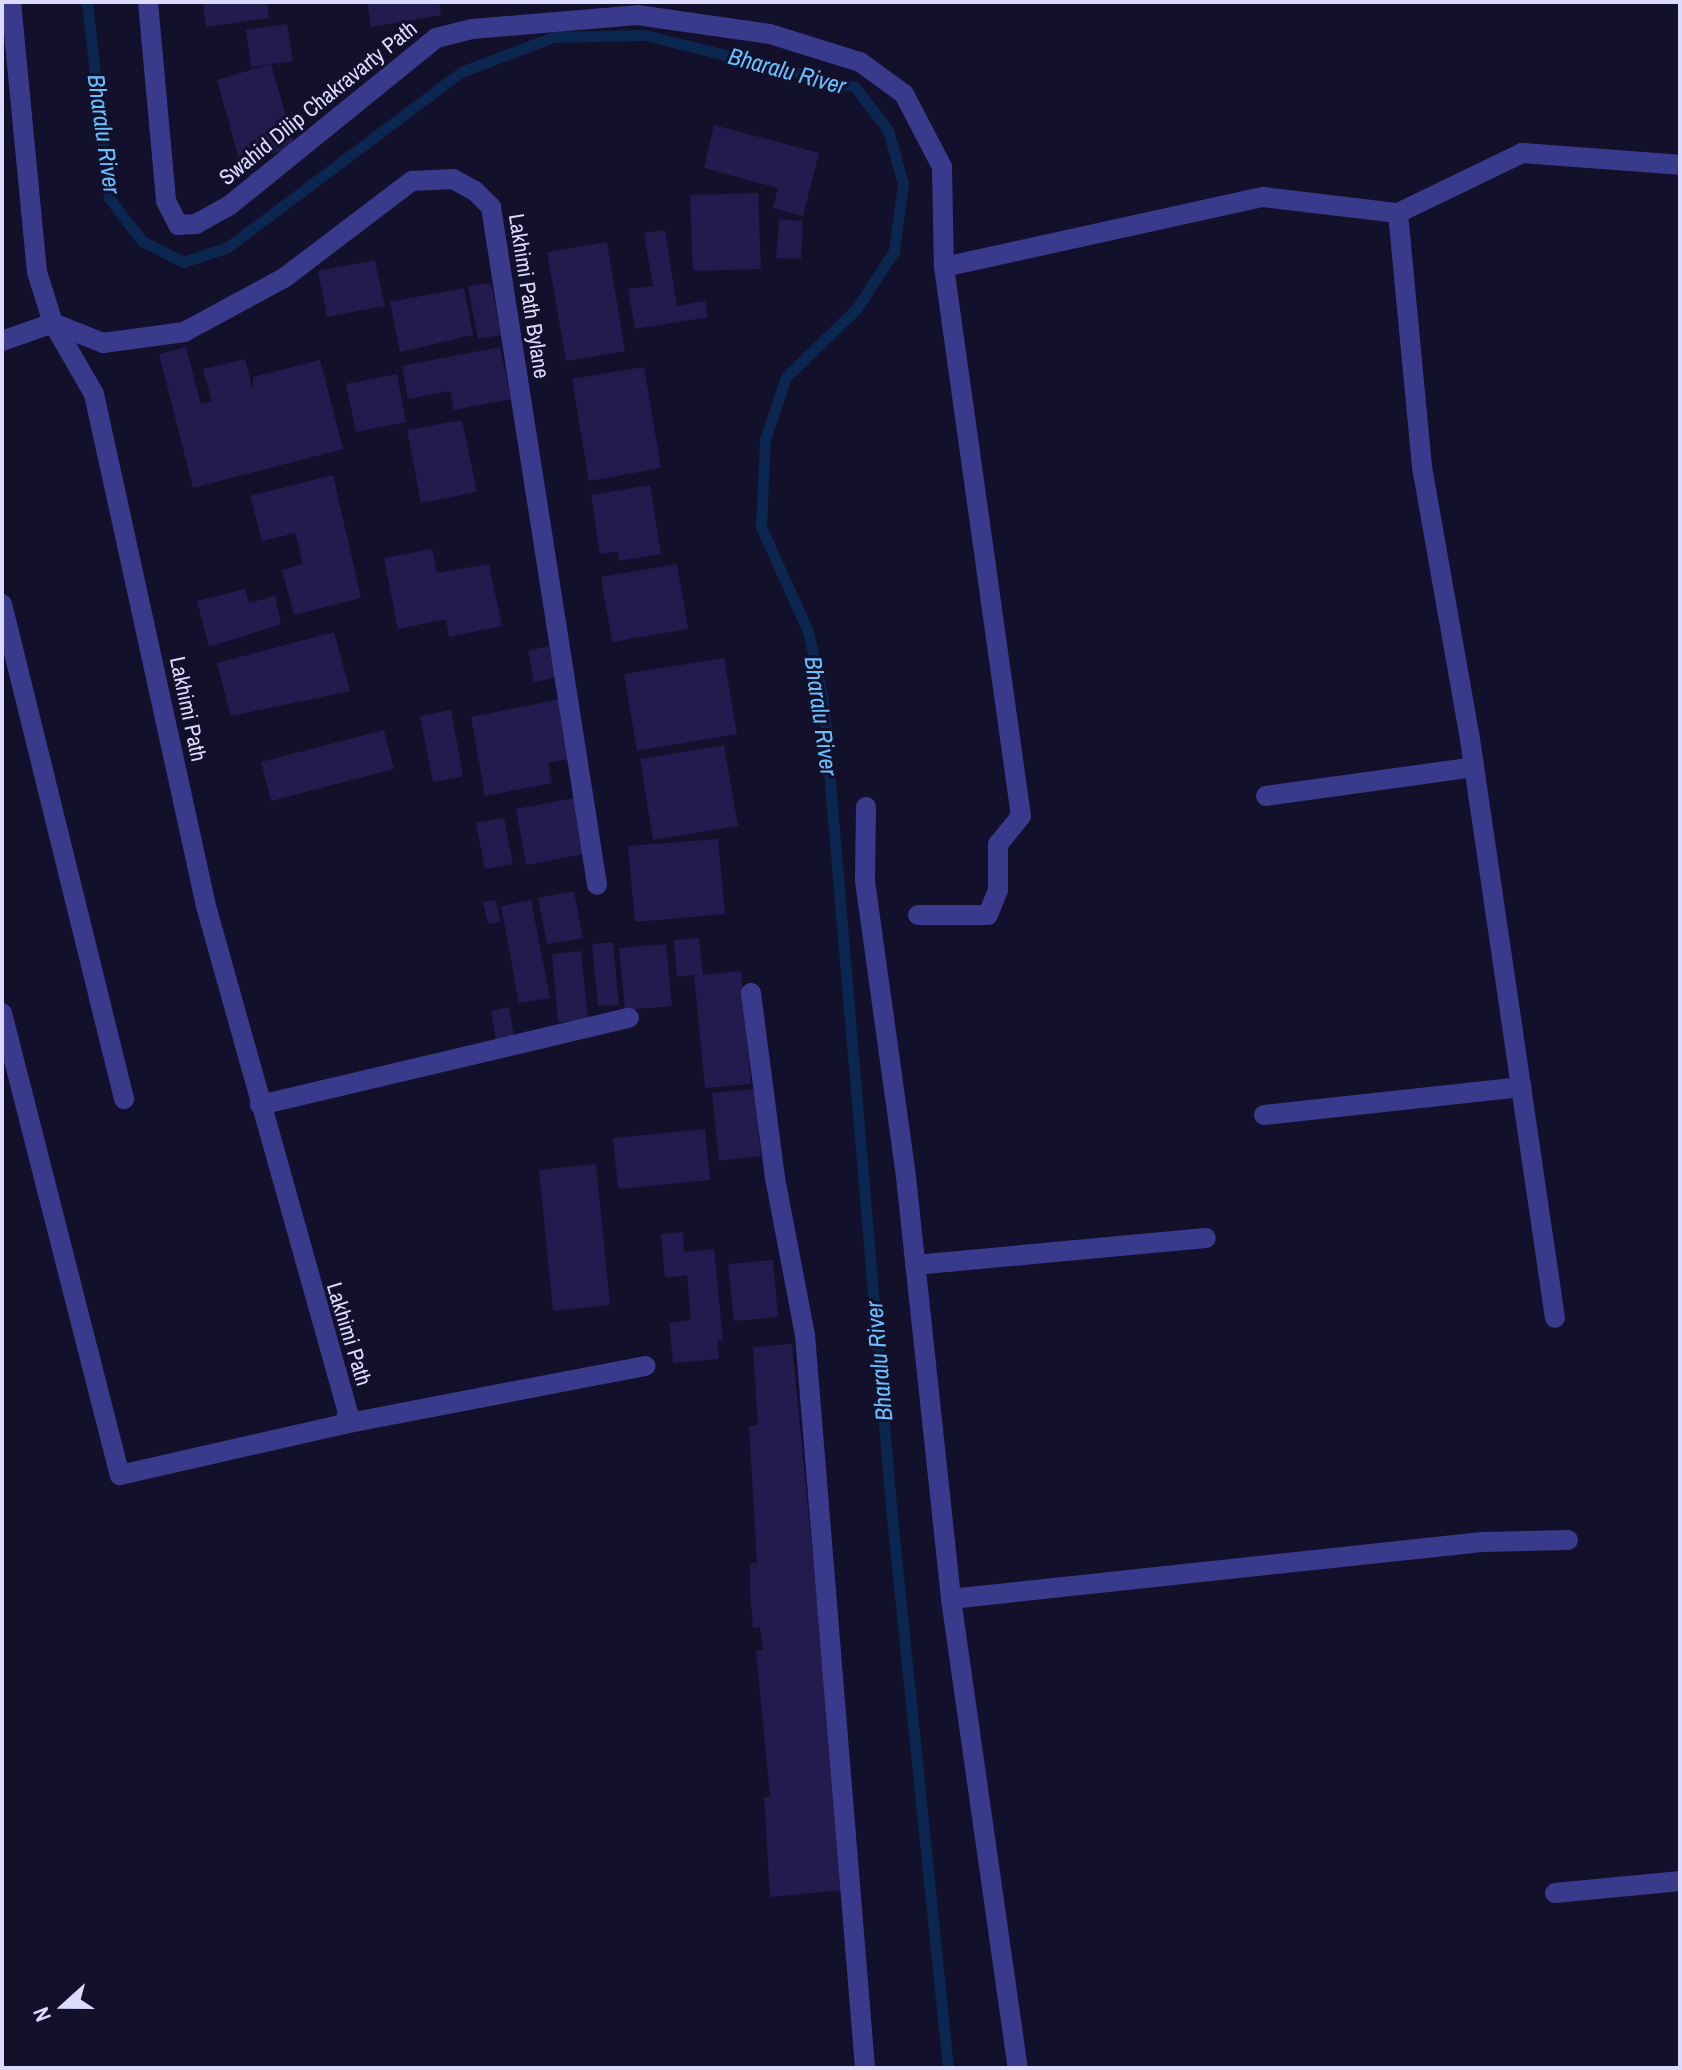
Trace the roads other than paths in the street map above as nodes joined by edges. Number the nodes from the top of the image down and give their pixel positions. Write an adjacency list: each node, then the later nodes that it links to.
1 (11, 2): 6 (street, Lakhimi Path)
2 (148, 2): 5 (street, Swahid Dilip Chakravarty Path)
3 (1680, 165): 4 (street)
4 (1398, 213): 5 (street); 9 (street)
5 (944, 267): 13 (street)
6 (53, 323): 7 (street); 12 (street, Lakhimi Path Bylane); 19 (street, Lakhimi Path)
7 (2, 341)
8 (2, 604): 18 (street)
9 (1474, 767): 10 (street); 17 (street)
10 (1266, 796)
11 (866, 807): 22 (street)
12 (597, 885)
13 (918, 915)
14 (751, 993): 30 (street)
15 (2, 1013): 25 (street)
16 (629, 1018): 19 (street)
17 (1521, 1087): 20 (street); 23 (street)
18 (124, 1099)
19 (260, 1105): 25 (street, Lakhimi Path)
20 (1264, 1115)
21 (1206, 1238): 22 (street)
22 (915, 1265): 27 (street)
23 (1555, 1318)
24 (645, 1366): 25 (street)
25 (344, 1424)
26 (1568, 1540): 27 (street)
27 (951, 1599): 31 (street)
28 (1680, 1881): 29 (street)
29 (1555, 1893)
30 (865, 2068)
31 (1018, 2068)

